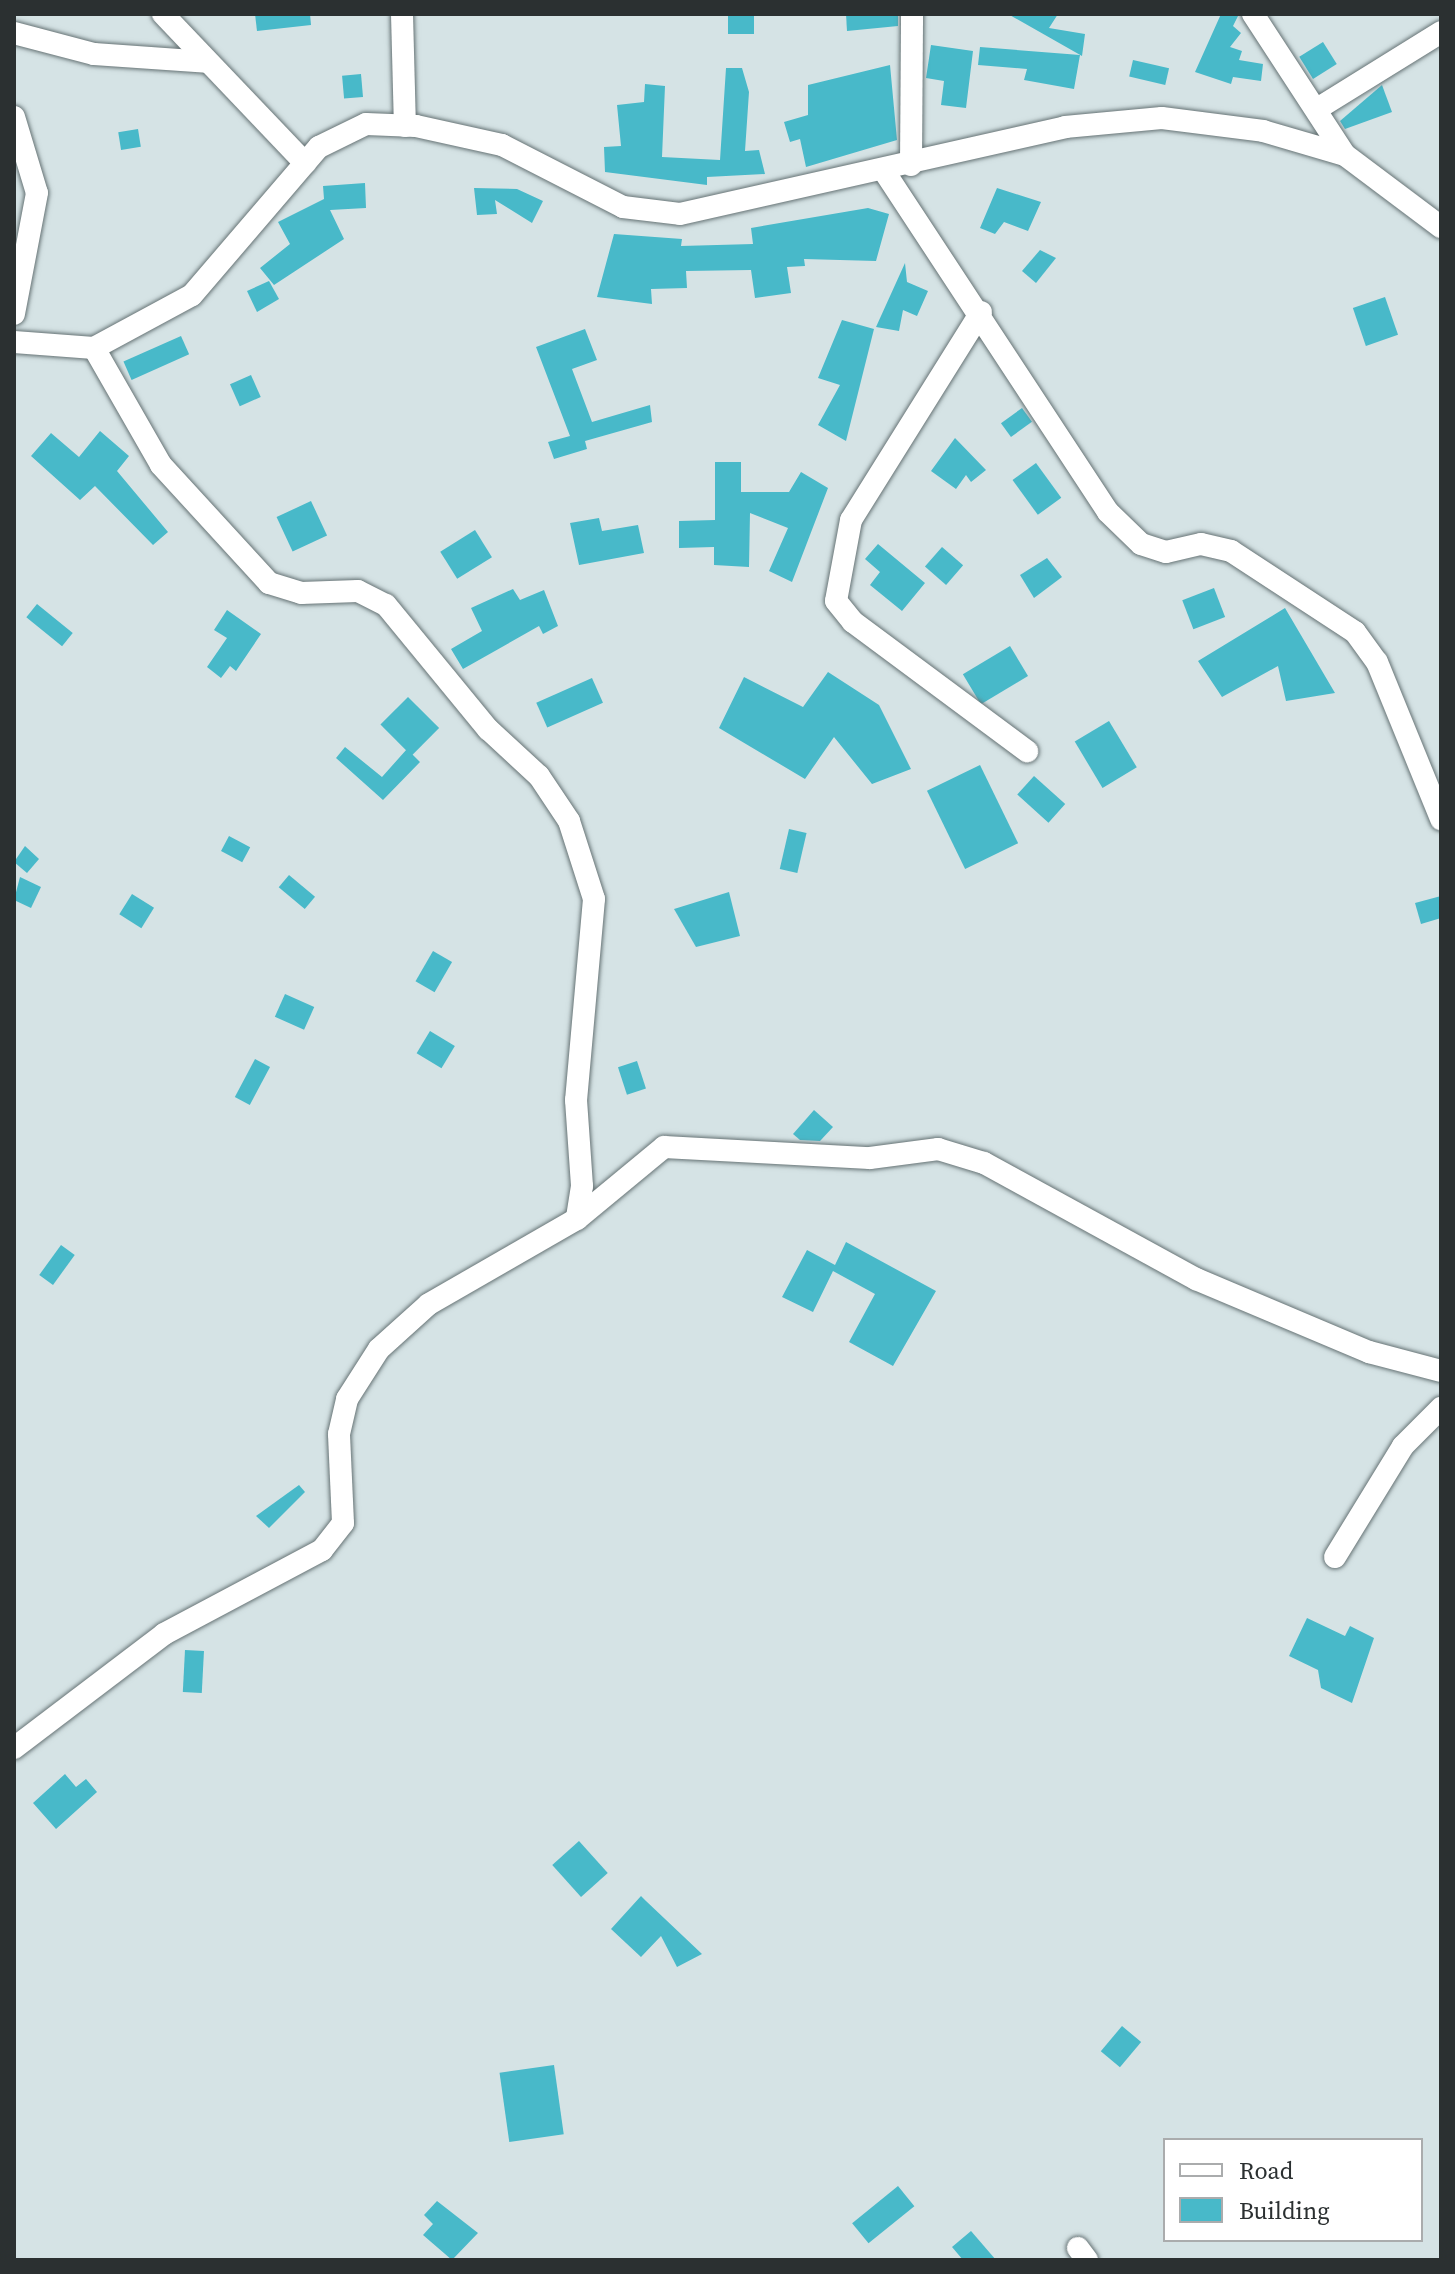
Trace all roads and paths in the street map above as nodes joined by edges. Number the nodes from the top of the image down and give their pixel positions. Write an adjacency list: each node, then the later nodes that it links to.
1 (163, 14): 7 (street)
2 (402, 14): 10 (street)
3 (912, 14): 13 (street)
4 (1253, 14): 8 (street)
5 (1441, 32): 8 (street)
6 (14, 33): 7 (street)
7 (207, 62): 12 (street)
8 (1317, 109): 11 (street)
9 (14, 117): 17 (street)
10 (405, 126): 12 (street); 14 (street)
11 (1345, 155): 13 (street); 15 (street)
12 (305, 163): 19 (street)
13 (911, 165): 14 (street)
14 (884, 171): 16 (street)
15 (1441, 227)
16 (981, 312): 20 (street); 21 (street)
17 (14, 314)
18 (14, 342): 19 (street)
19 (94, 348): 22 (street)
20 (1027, 751)
21 (1441, 819)
22 (577, 1219): 23 (street); 26 (street)
23 (1441, 1371)
24 (1441, 1408): 25 (street)
25 (1335, 1557)
26 (14, 1748)

